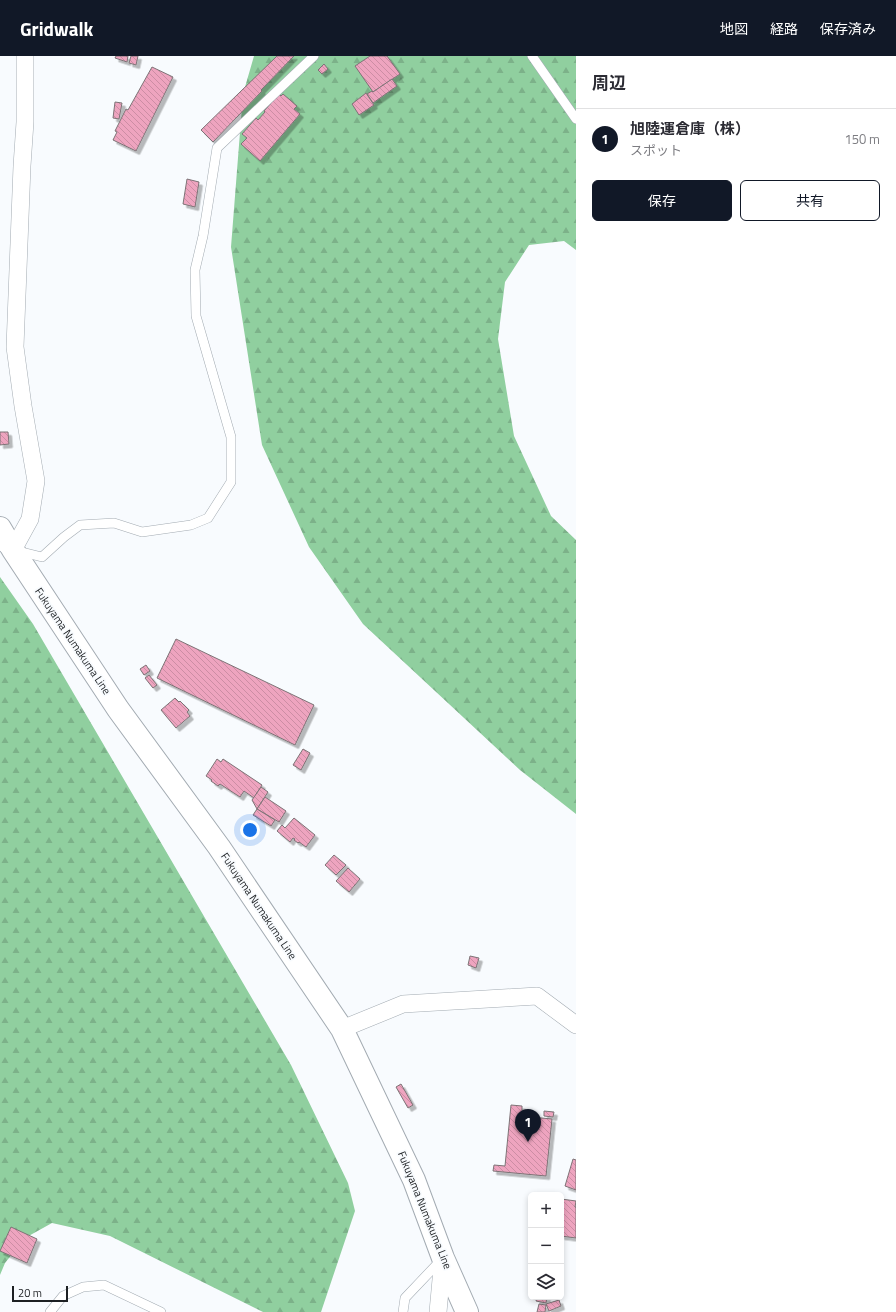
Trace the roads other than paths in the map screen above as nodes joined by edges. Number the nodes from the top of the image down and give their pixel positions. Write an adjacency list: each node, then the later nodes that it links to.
1 (25, 56): 6 (street)
2 (314, 56): 6 (lane)
3 (532, 56): 4 (lane)
4 (576, 119)
5 (0, 528): 6 (main road, Fukuyama Numakuma Line)
6 (7, 546): 8 (main road, Fukuyama Numakuma Line)
7 (576, 1025): 8 (street)
8 (342, 1029): 9 (main road, Fukuyama Numakuma Line)
9 (443, 1258): 12 (lane); 13 (street); 14 (main road, Fukuyama Numakuma Line)
10 (50, 1312): 11 (lane)
11 (161, 1312)
12 (403, 1312)
13 (438, 1312)
14 (467, 1312)

